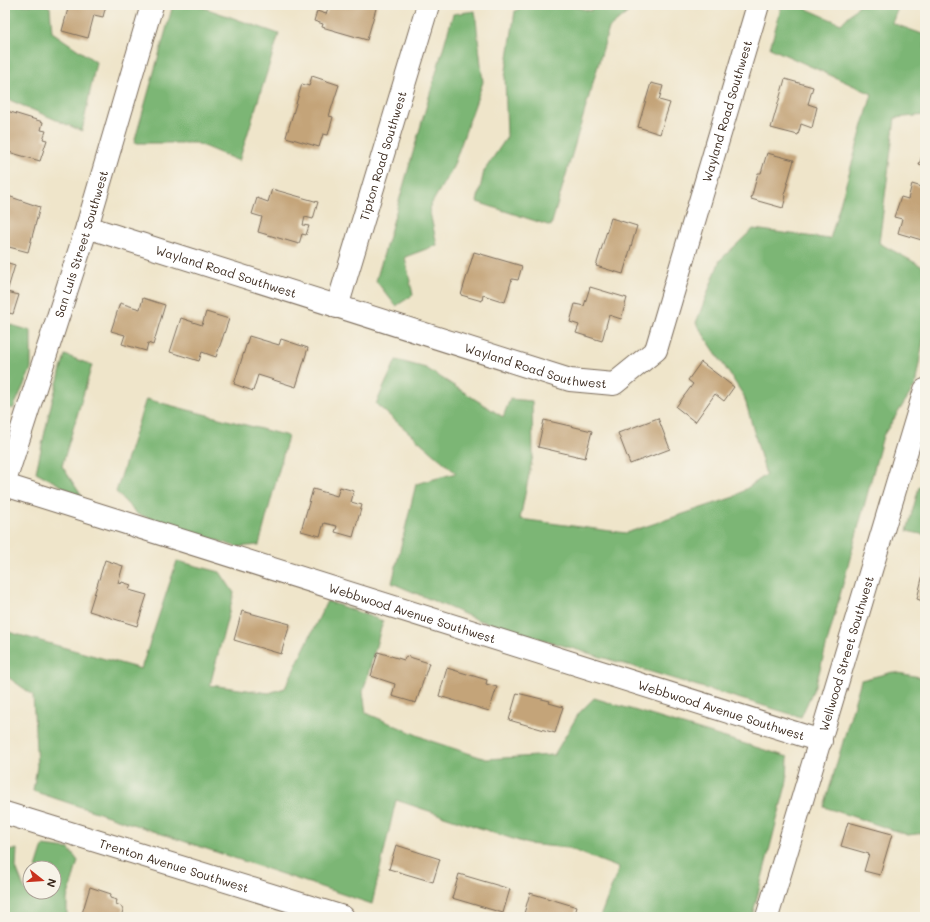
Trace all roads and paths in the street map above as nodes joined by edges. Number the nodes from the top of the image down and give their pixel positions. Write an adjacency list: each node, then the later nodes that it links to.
1 (152, 5): 4 (street, San Luis Street Southwest)
2 (428, 5): 5 (street, Tipton Road Southwest)
3 (758, 5): 5 (street, Wayland Road Southwest)
4 (86, 227): 5 (street, Wayland Road Southwest); 7 (street, San Luis Street Southwest)
5 (337, 307)
6 (925, 390): 9 (street, Wellwood Street Southwest)
7 (5, 481)
8 (5, 485): 9 (street, Webbwood Avenue Southwest)
9 (821, 740): 12 (street, Wellwood Street Southwest)
10 (5, 813): 11 (street, Trenton Avenue Southwest)
11 (343, 917)
12 (767, 917)

